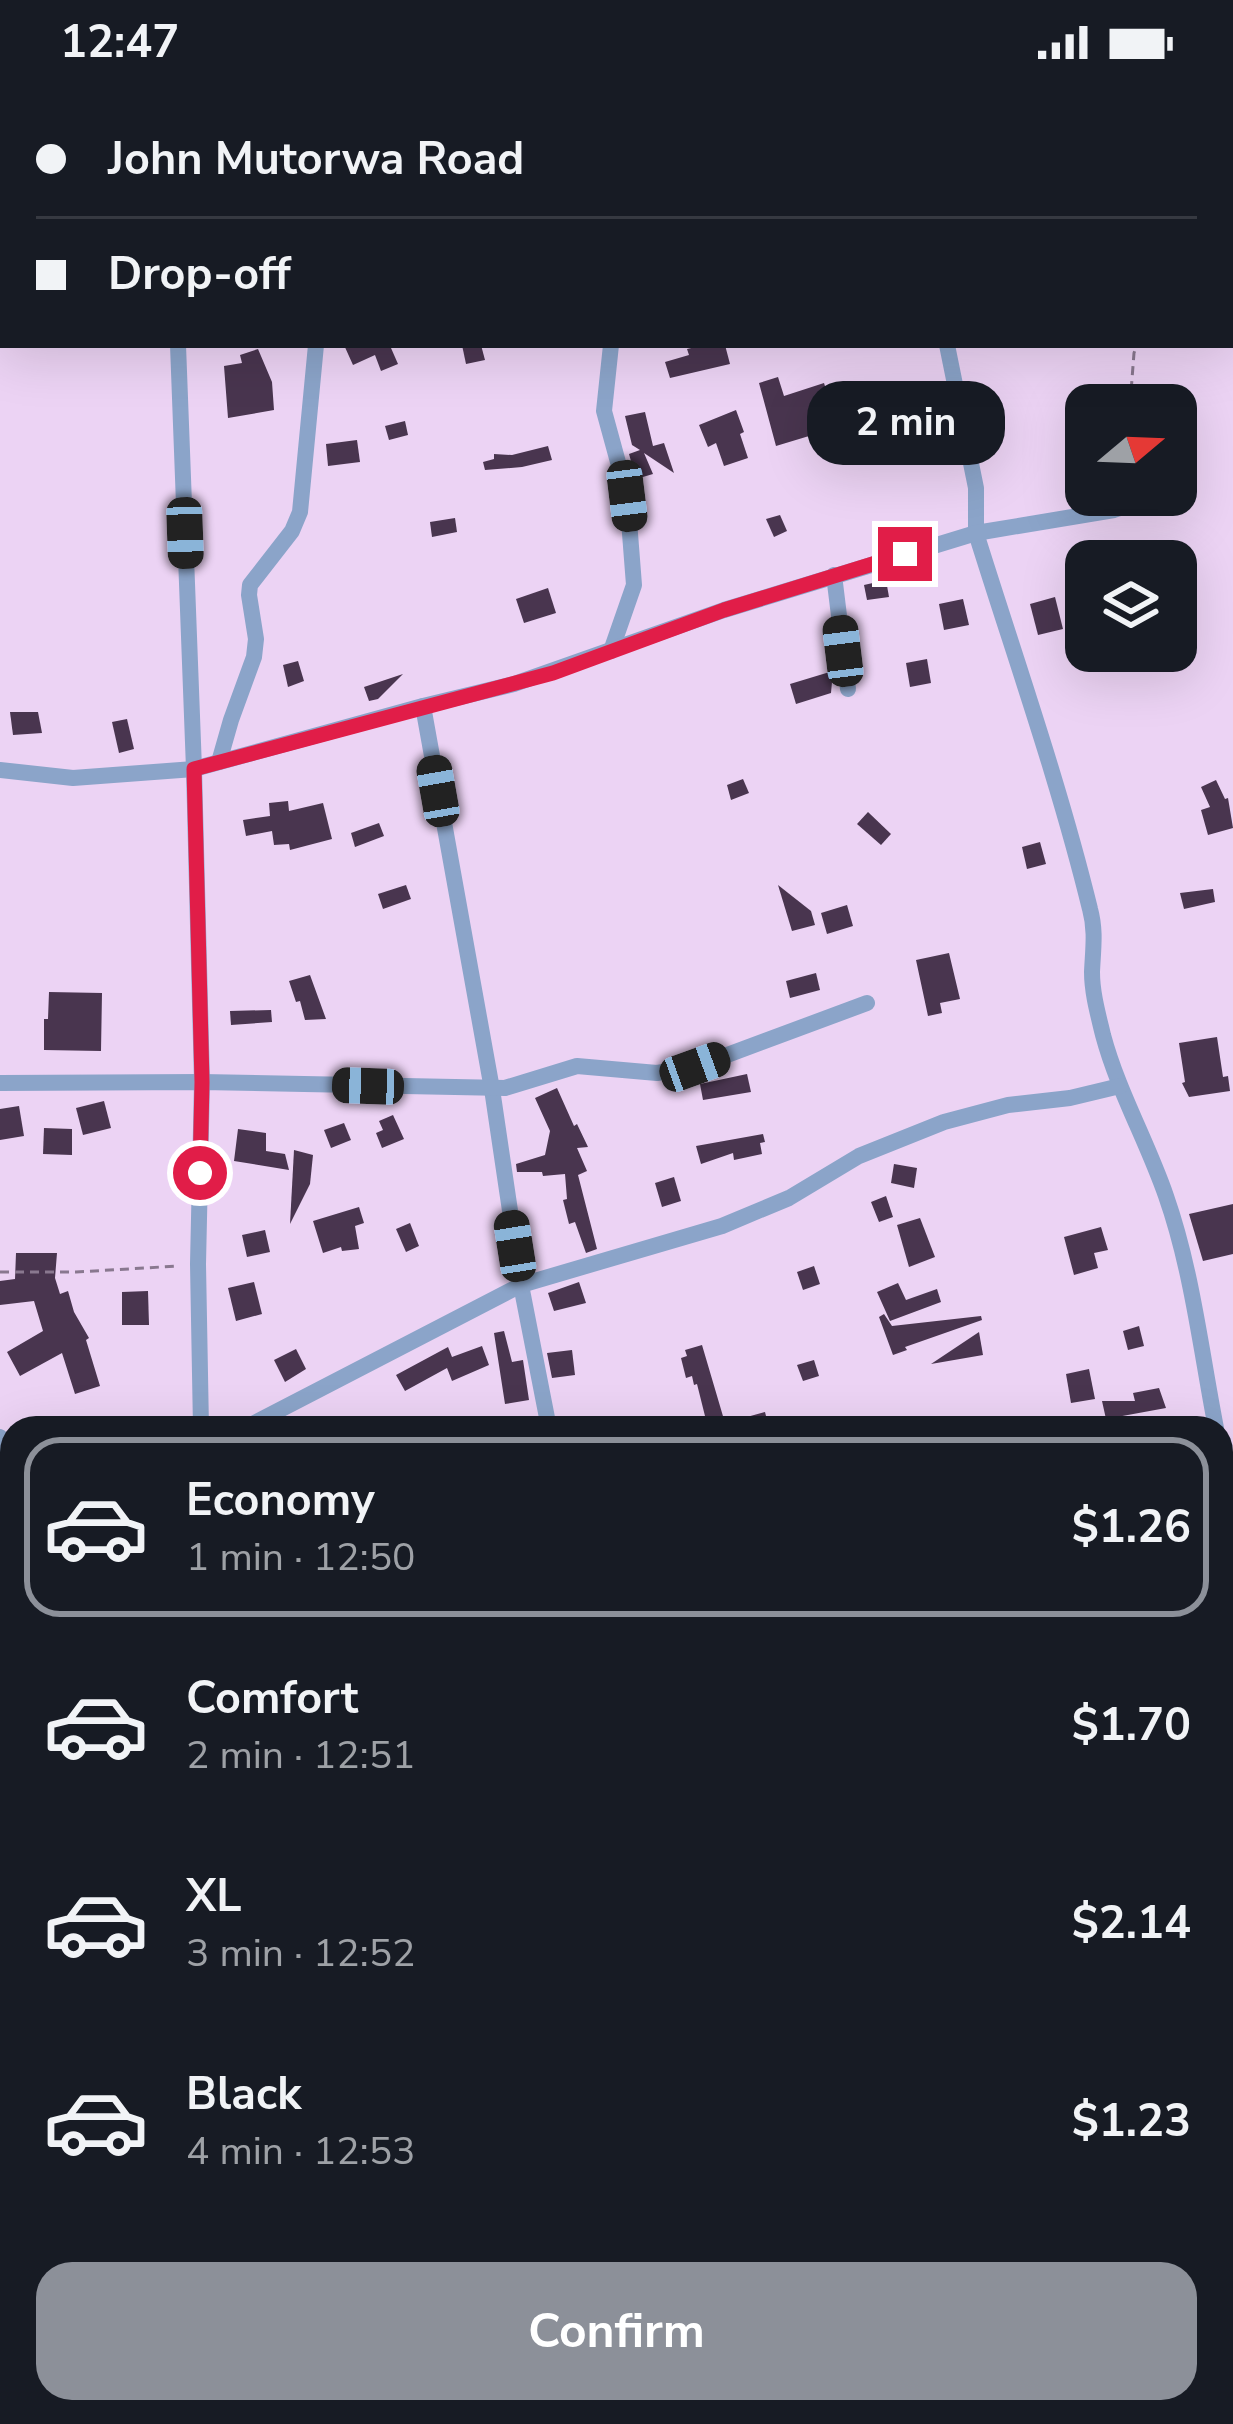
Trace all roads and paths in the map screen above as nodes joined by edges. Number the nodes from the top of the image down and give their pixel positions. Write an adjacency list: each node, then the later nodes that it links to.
1 (178, 348): 14 (street)
2 (316, 348): 13 (street)
3 (611, 348): 10 (street)
4 (948, 348): 8 (street)
5 (1136, 348): 6 (path)
6 (1131, 384)
7 (1078, 516): 8 (street)
8 (976, 533): 9 (street); 19 (street)
9 (834, 574): 10 (street); 11 (street)
10 (611, 651): 12 (street)
11 (848, 689)
12 (423, 706): 13 (street); 20 (street)
13 (219, 762): 14 (street)
14 (194, 769): 15 (street); 17 (street)
15 (0, 770)
16 (867, 1003): 20 (street)
17 (202, 1082): 18 (street); 20 (street); 21 (street)
18 (0, 1083)
19 (1120, 1086): 23 (street); 27 (street)
20 (491, 1089): 23 (street)
21 (198, 1264): 22 (path); 24 (street)
22 (0, 1271)
23 (521, 1285): 25 (street); 26 (street)
24 (201, 1416)
25 (271, 1416)
26 (547, 1416)
27 (1214, 1416)

